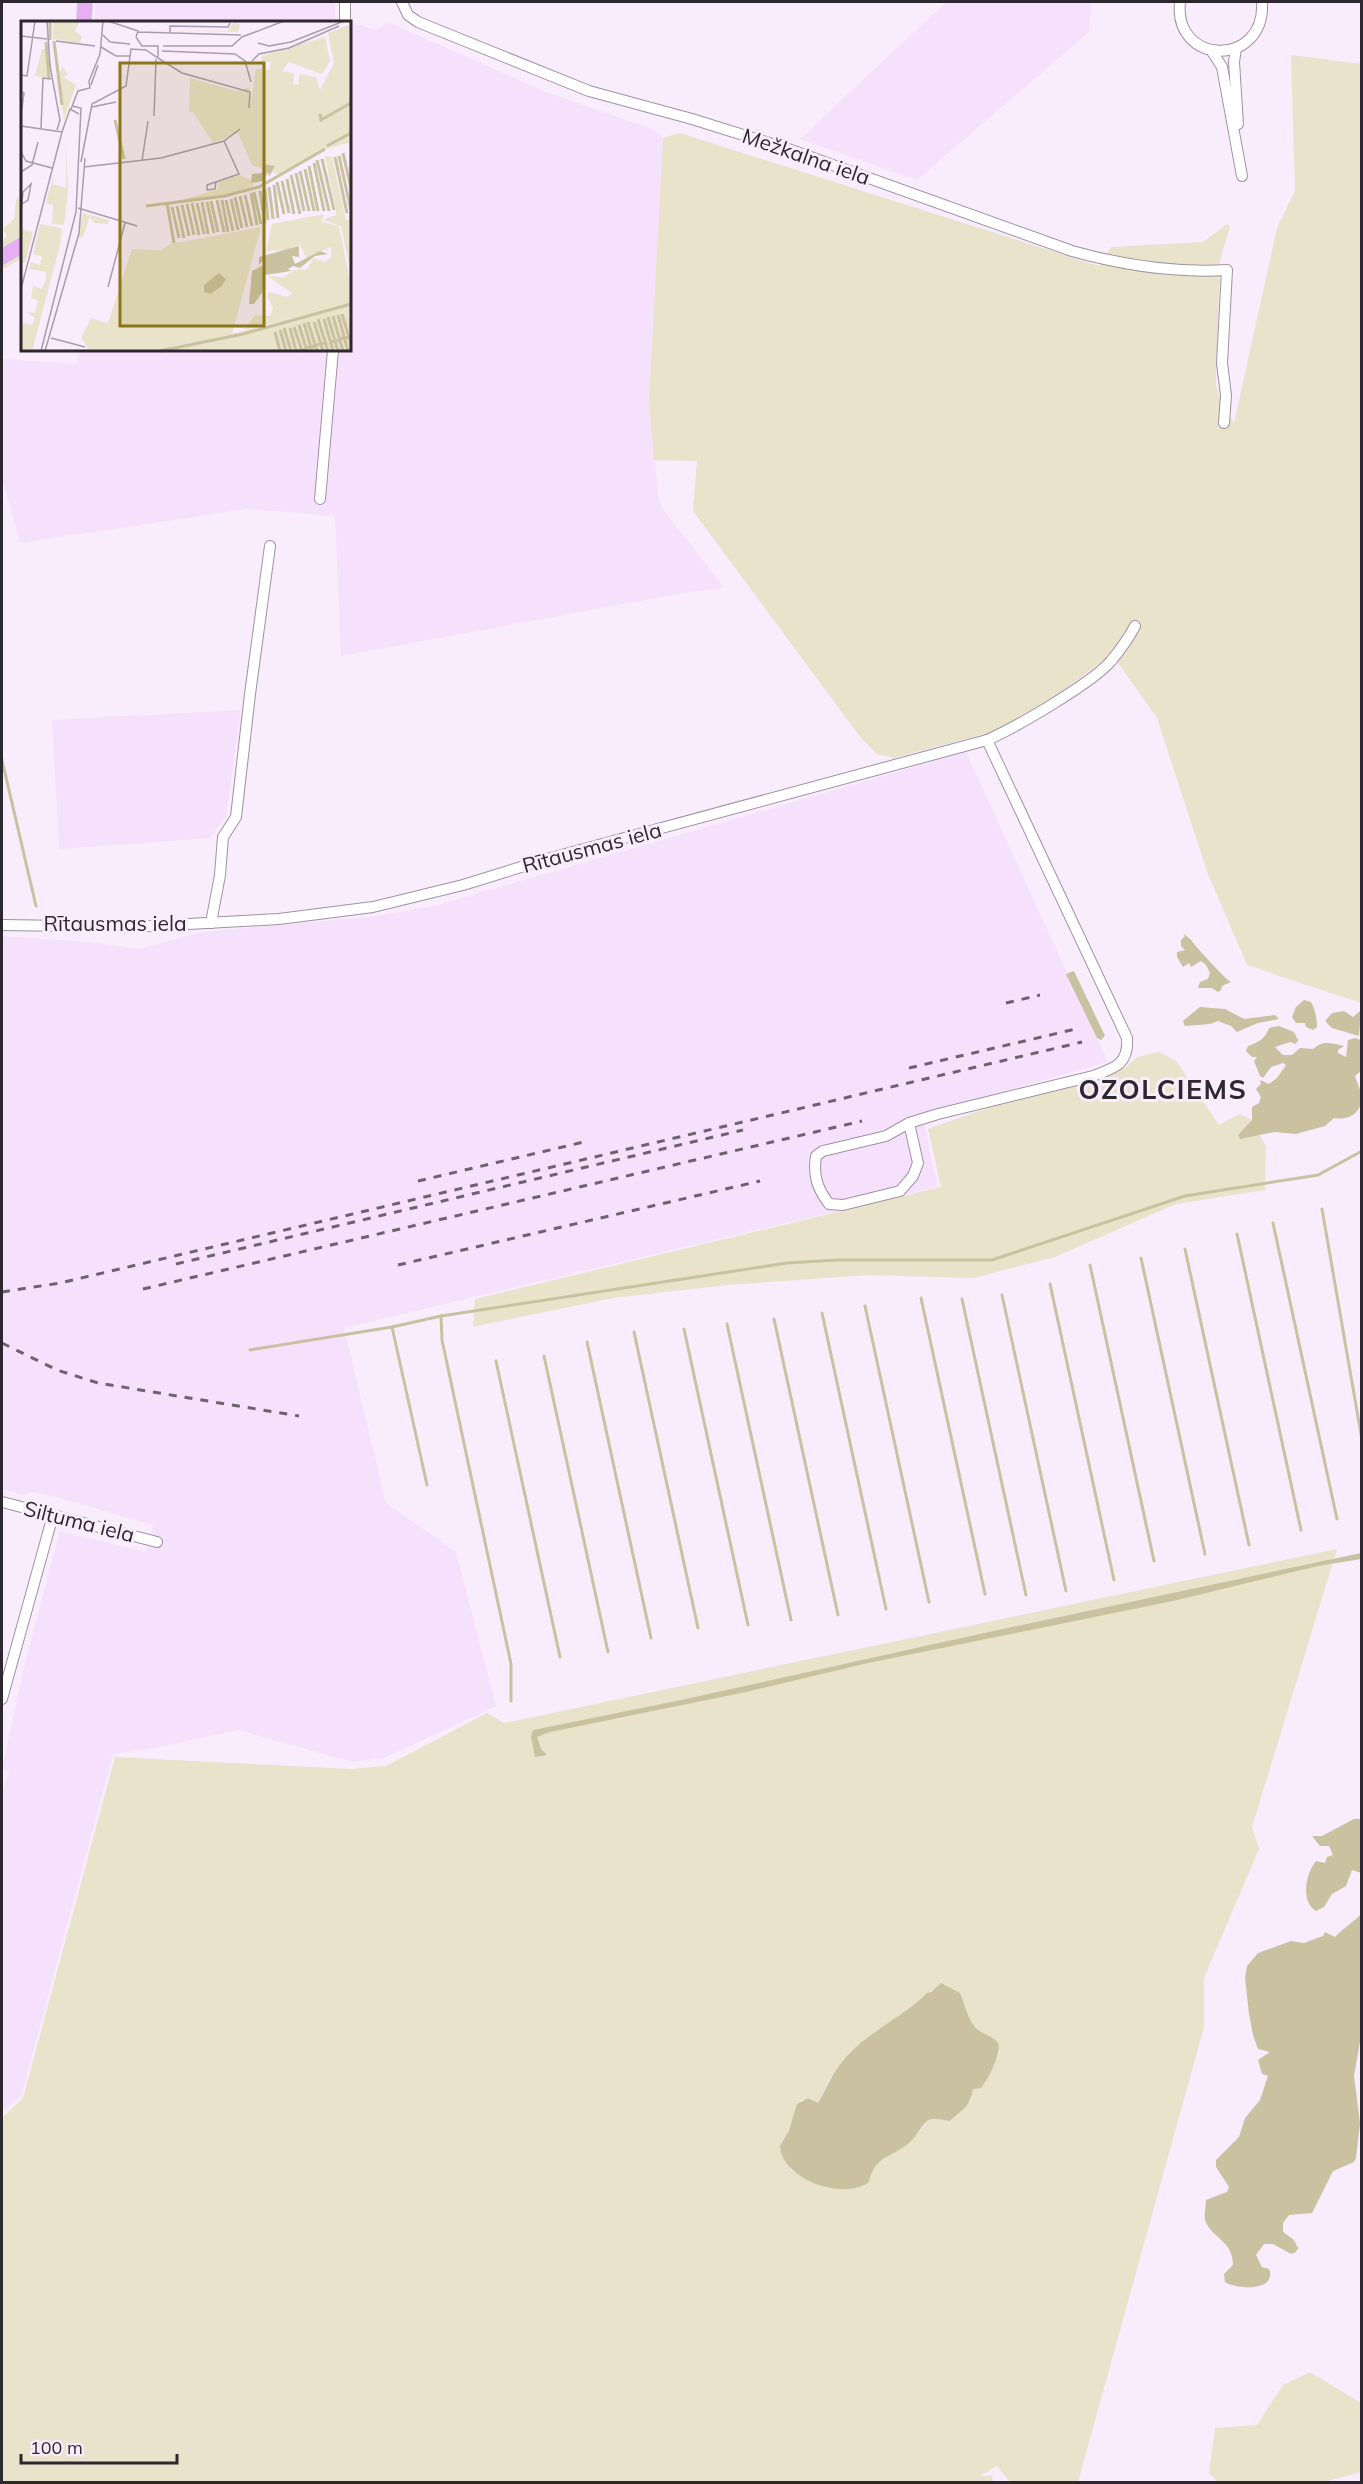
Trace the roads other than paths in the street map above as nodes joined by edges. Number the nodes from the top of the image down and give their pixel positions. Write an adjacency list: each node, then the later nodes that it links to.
1 (85, 2): 6 (highway)
2 (345, 2): 7 (street)
3 (402, 2): 13 (street, Mežkalna iela)
4 (1180, 2): 9 (street)
5 (1262, 2): 8 (street)
6 (84, 21)
7 (345, 21)
8 (1236, 48): 9 (street); 9 (street)
9 (1211, 50)
10 (21, 246): 11 (highway)
11 (2, 257)
12 (333, 351): 14 (street)
13 (1224, 423)
14 (320, 499)
15 (270, 546): 18 (street)
16 (1135, 626): 17 (street, Rītausmas iela)
17 (987, 740): 18 (street, Rītausmas iela); 20 (street)
18 (211, 923): 19 (street, Rītausmas iela)
19 (2, 925)
20 (909, 1123): 20 (street)
21 (2, 1502): 22 (street, Siltuma iela)
22 (52, 1515): 23 (street, Siltuma iela); 24 (street)
23 (158, 1542)
24 (2, 1699)

